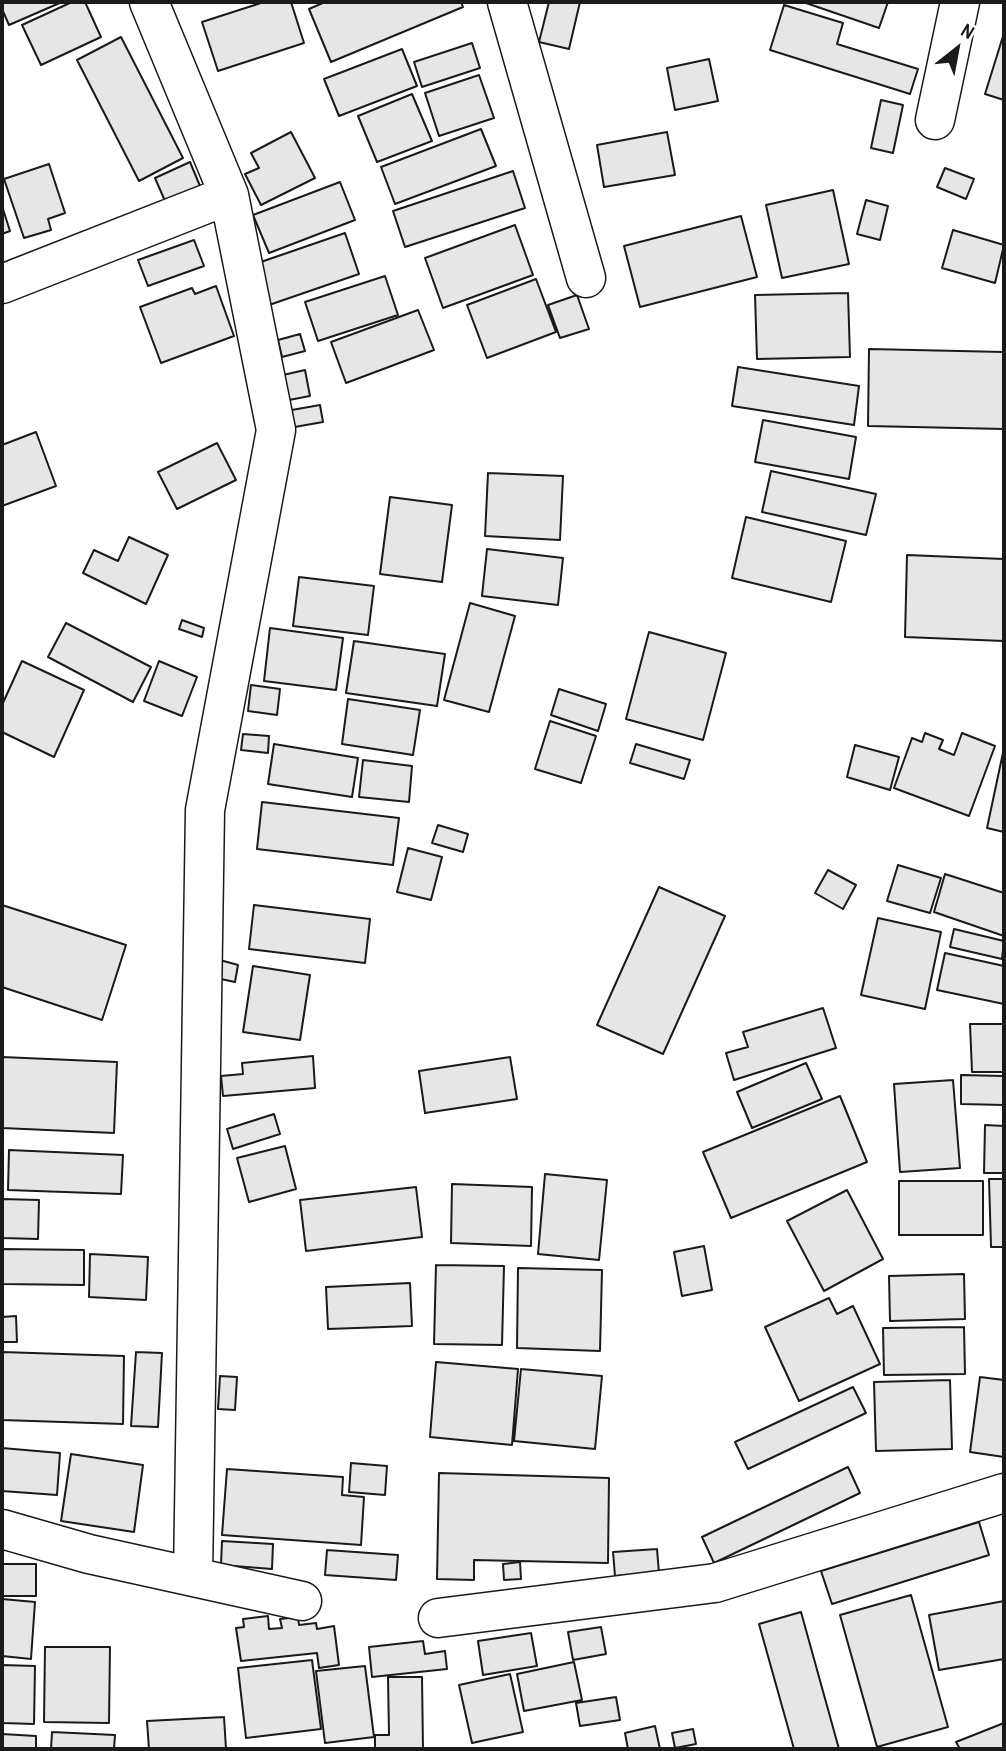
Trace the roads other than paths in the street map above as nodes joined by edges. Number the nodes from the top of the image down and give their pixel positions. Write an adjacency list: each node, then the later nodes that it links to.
1 (149, 2): 5 (street)
2 (507, 2): 6 (street)
3 (960, 2): 4 (street)
4 (935, 120)
5 (229, 195): 7 (street); 10 (street)
6 (586, 278)
7 (2, 284)
8 (1004, 1493): 12 (street)
9 (2, 1529): 10 (street)
10 (193, 1576): 11 (street)
11 (302, 1601)
12 (438, 1618)

